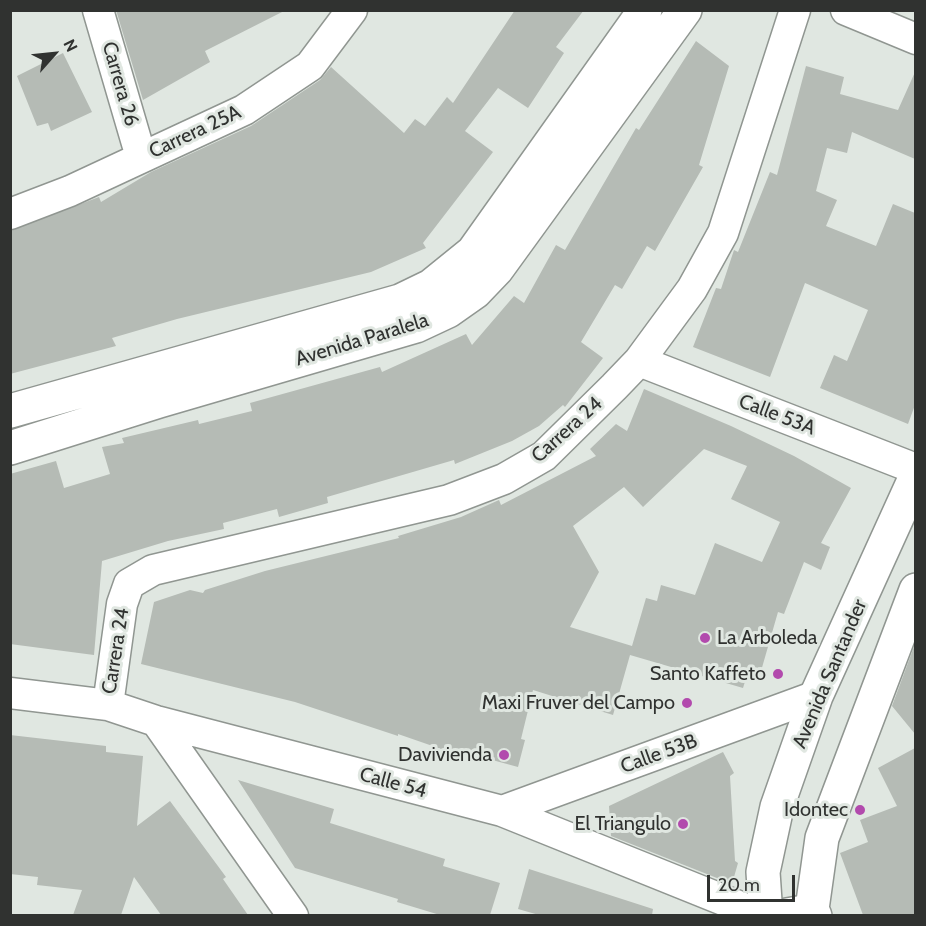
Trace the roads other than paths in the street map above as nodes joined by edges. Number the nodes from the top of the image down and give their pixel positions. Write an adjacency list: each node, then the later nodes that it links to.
1 (98, 10): 8 (street, Carrera 26)
2 (352, 10): 8 (street, Carrera 25A)
3 (645, 10): 11 (main road, Avenida Paralela)
4 (685, 10): 12 (main road, Avenida Paralela)
5 (795, 10): 10 (street, Carrera 24)
6 (846, 10): 7 (street)
7 (915, 39)
8 (141, 157): 9 (street, Carrera 25A)
9 (10, 214)
10 (639, 361): 13 (street, Calle 53A); 18 (street, Carrera 24)
11 (10, 411)
12 (10, 448)
13 (915, 469)
14 (915, 476): 17 (main road, Avenida Santander)
15 (915, 590): 21 (main road)
16 (10, 693): 18 (street, Calle 54)
17 (816, 696): 20 (street, Calle 53B); 23 (main road, Avenida Santander)
18 (108, 705): 19 (street, Calle 54)
19 (156, 722): 20 (street, Calle 54); 22 (street)
20 (502, 811): 23 (street, Calle 54)
21 (813, 912): 24 (street)
22 (293, 915)
23 (765, 915)
24 (773, 915)

